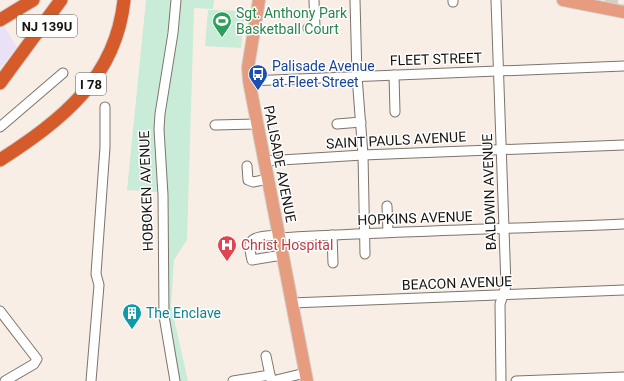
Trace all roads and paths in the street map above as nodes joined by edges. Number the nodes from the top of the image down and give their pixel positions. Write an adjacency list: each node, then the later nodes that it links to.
1 (23, 0): 13 (highway, NJ 139U)
2 (33, 0): 14 (highway)
3 (61, 0): 16 (highway)
4 (71, 0): 16 (highway, NJ 139U)
5 (124, 0): 34 (highway, I 78)
6 (176, 0): 58 (street, HOBOKEN AVENUE)
7 (259, 0): 22 (main road, PALISADE AVENUE)
8 (314, 0): 15 (street)
9 (355, 0): 21 (street)
10 (496, 0): 18 (street, BALDWIN AVENUE)
11 (563, 0): 12 (main road)
12 (624, 12)
13 (0, 16)
14 (0, 20)
15 (308, 28)
16 (23, 53): 23 (highway)
17 (624, 66): 18 (street, FLEET STREET)
18 (498, 71): 20 (street, FLEET STREET); 32 (street, BALDWIN AVENUE)
19 (62, 73): 30 (street)
20 (394, 75): 21 (street, FLEET STREET); 25 (street)
21 (357, 76): 22 (street, FLEET STREET); 26 (street)
22 (249, 81): 27 (main road, PALISADE AVENUE)
23 (0, 83)
24 (105, 107): 57 (street)
25 (395, 112)
26 (361, 122): 28 (street); 33 (street)
27 (257, 124): 29 (street); 35 (main road, PALISADE AVENUE)
28 (337, 124)
29 (215, 125)
30 (0, 127)
31 (624, 145): 32 (street, SAINT PAULS AVENUE)
32 (502, 150): 33 (street, SAINT PAULS AVENUE); 40 (street, BALDWIN AVENUE)
33 (363, 155): 35 (street, SAINT PAULS AVENUE); 42 (street)
34 (0, 160)
35 (265, 161): 37 (main road, PALISADE AVENUE)
36 (247, 166): 37 (street)
37 (268, 179): 44 (main road, PALISADE AVENUE)
38 (387, 206): 41 (street)
39 (624, 224): 40 (street, HOPKINS AVENUE)
40 (505, 229): 41 (street, HOPKINS AVENUE); 49 (street, BALDWIN AVENUE)
41 (388, 232): 42 (street, HOPKINS AVENUE)
42 (364, 233): 43 (street, HOPKINS AVENUE); 45 (street)
43 (332, 235): 44 (street, HOPKINS AVENUE); 47 (street)
44 (279, 237): 46 (main road, PALISADE AVENUE); 46 (street, HOPKINS AVENUE)
45 (365, 254)
46 (282, 255): 50 (main road, PALISADE AVENUE)
47 (333, 263)
48 (624, 290): 49 (street, BEACON AVENUE)
49 (504, 296): 50 (street, BEACON AVENUE); 60 (street, BALDWIN AVENUE)
50 (291, 303): 53 (main road, PALISADE AVENUE)
51 (0, 311): 56 (street)
52 (266, 356): 55 (street)
53 (306, 377): 55 (street)
54 (624, 377): 61 (street)
55 (271, 379): 59 (street)
56 (5, 381)
57 (91, 381)
58 (175, 381)
59 (233, 381)
60 (502, 381)
61 (516, 381)

